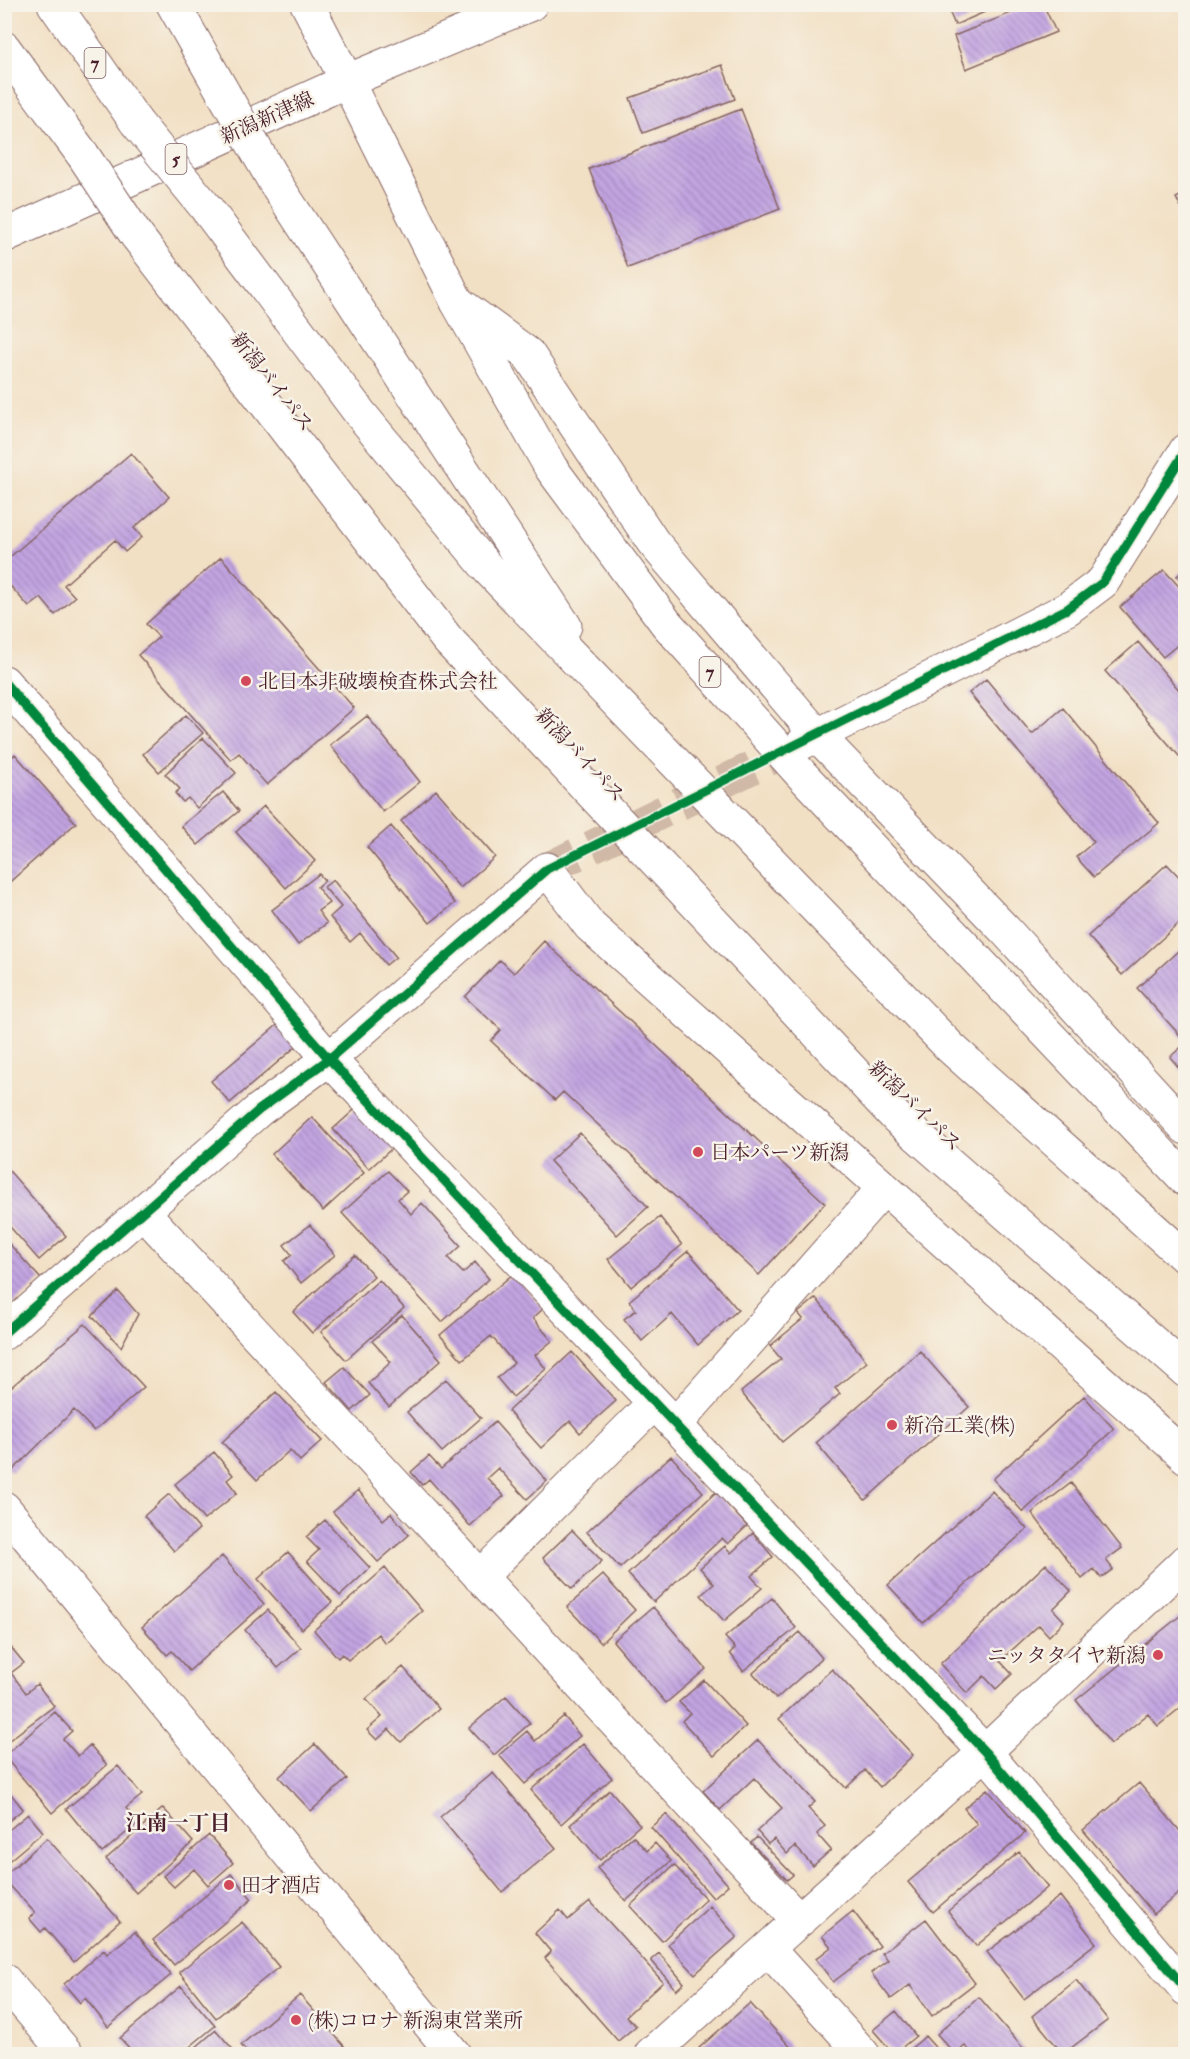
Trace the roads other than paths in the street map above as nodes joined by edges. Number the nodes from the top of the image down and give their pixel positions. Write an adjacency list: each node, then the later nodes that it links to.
1 (54, 4): 11 (main road, 7, bridge)
2 (173, 4): 11 (main road, 7, bridge)
3 (307, 4): 6 (main road)
4 (531, 4): 6 (main road, 新潟新津線 / 5)
5 (4, 48): 20 (main road, 新潟バイパス, bridge)
6 (347, 81): 7 (main road, 新潟新津線 / 5); 8 (main road, 7)
7 (4, 236)
8 (457, 302): 12 (main road); 15 (main road, 7)
9 (1185, 450): 12 (main road)
10 (4, 682): 13 (main road)
11 (603, 686): 18 (main road, 7)
12 (810, 739): 14 (main road)
13 (329, 1059): 16 (main road); 17 (main road); 21 (main road)
14 (1185, 1128)
15 (1185, 1180)
16 (883, 1189): 21 (main road); 22 (main road)
17 (143, 1212): 19 (main road); 25 (main road)
18 (1185, 1258)
19 (4, 1333)
20 (1185, 1371)
21 (664, 1414): 25 (main road); 26 (main road)
22 (1185, 1457)
23 (4, 1508): 32 (main road)
24 (1185, 1561): 26 (main road)
25 (480, 1576): 27 (main road)
26 (984, 1752): 27 (main road); 30 (main road)
27 (798, 1921): 28 (main road)
28 (768, 1949): 33 (main road); 34 (main road)
29 (4, 1980): 31 (main road)
30 (1185, 1989)
31 (67, 2055)
32 (454, 2055)
33 (651, 2055)
34 (863, 2055)

